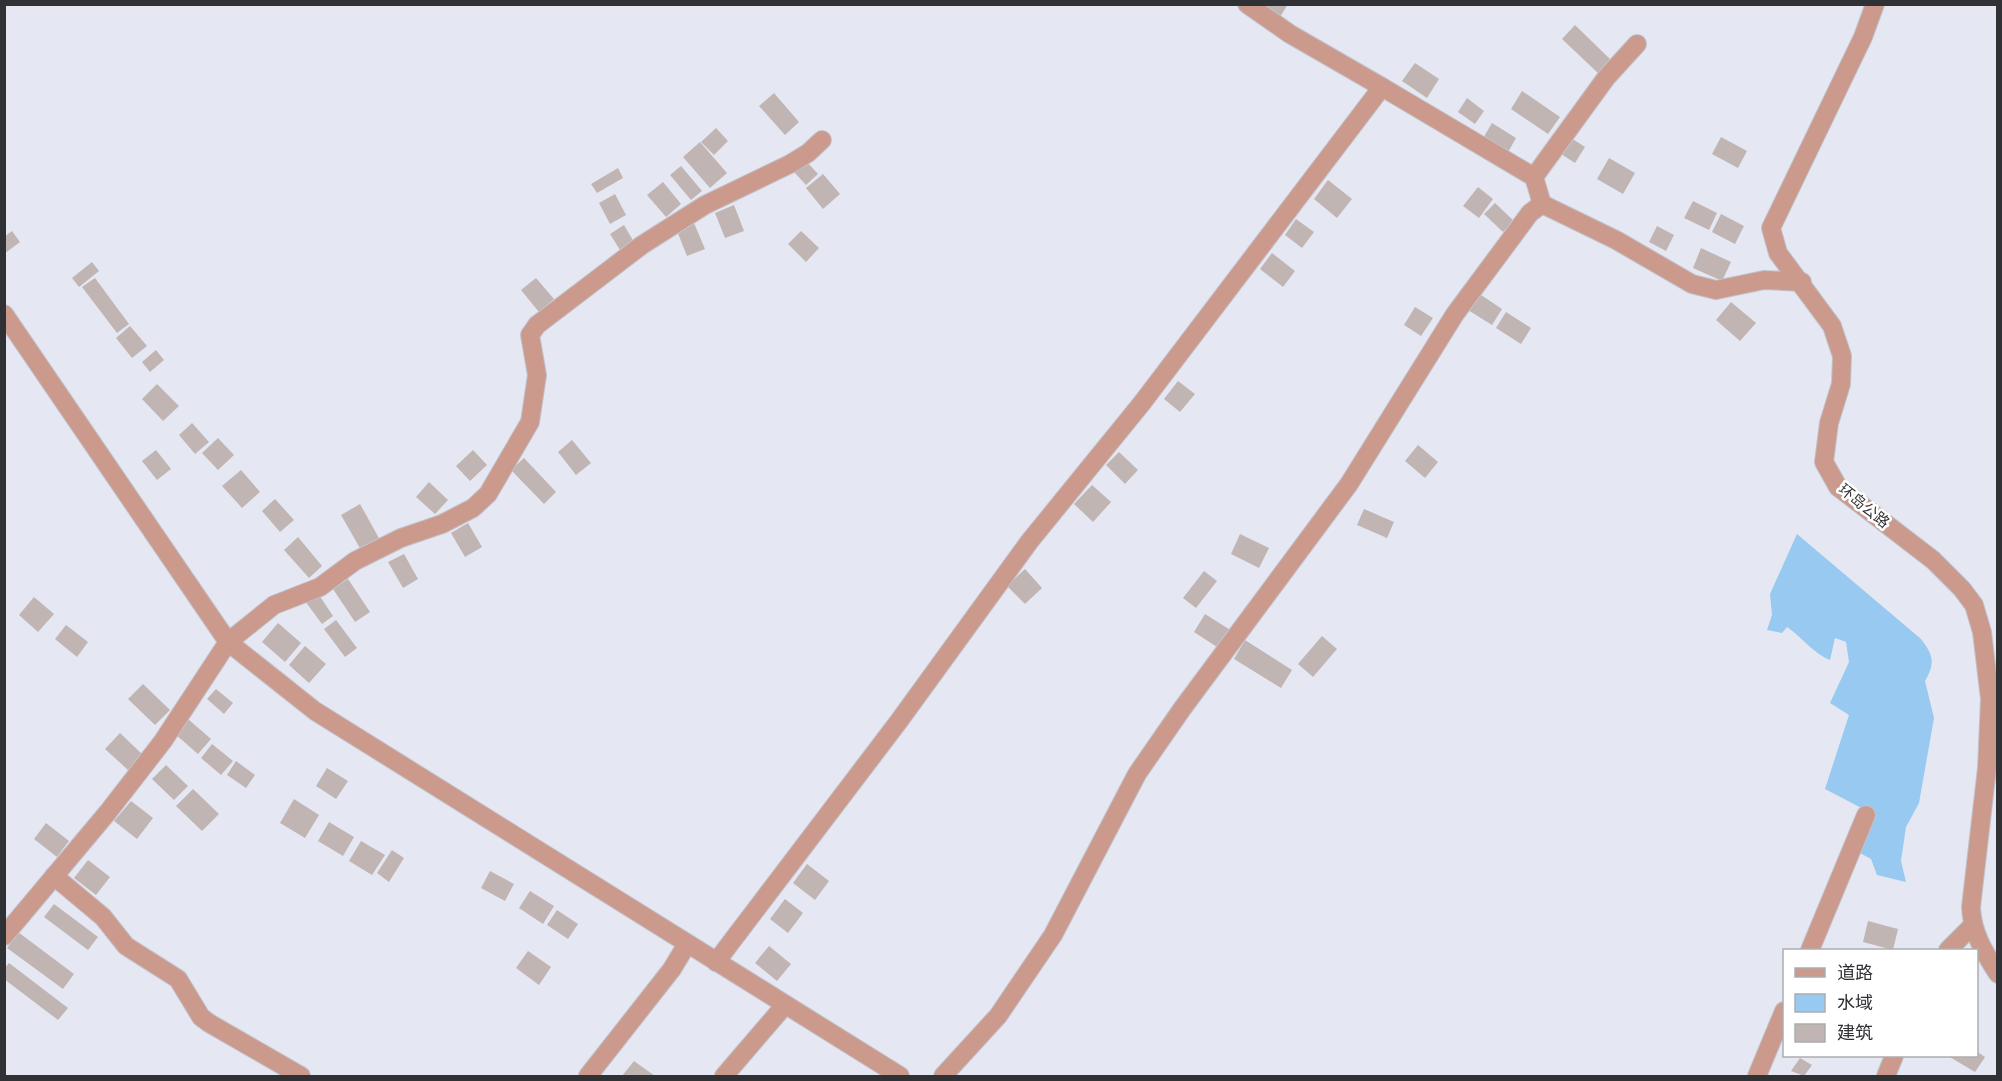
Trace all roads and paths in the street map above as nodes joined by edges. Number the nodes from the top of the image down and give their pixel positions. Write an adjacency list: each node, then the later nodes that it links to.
1 (1246, 4): 4 (street)
2 (1875, 4): 8 (street, 环岛公路)
3 (1637, 44): 6 (street)
4 (1382, 87): 6 (street); 18 (street)
5 (822, 140): 10 (street)
6 (1534, 177): 7 (street)
7 (1542, 204): 8 (street); 27 (street)
8 (1802, 282): 13 (street, 环岛公路)
9 (4, 314): 10 (street)
10 (228, 642): 12 (street); 15 (street)
11 (1866, 815): 16 (street)
12 (54, 876): 14 (street); 23 (street)
13 (1972, 926): 17 (street); 19 (street, 环岛公路)
14 (4, 936)
15 (687, 944): 18 (street); 24 (street)
16 (1811, 949)
17 (1950, 949)
18 (716, 962): 20 (street)
19 (1998, 974)
20 (785, 1005): 25 (street); 26 (street)
21 (1783, 1016): 28 (street)
22 (1894, 1057): 29 (street)
23 (301, 1077)
24 (588, 1077)
25 (724, 1077)
26 (900, 1077)
27 (943, 1077)
28 (1757, 1077)
29 (1886, 1077)

